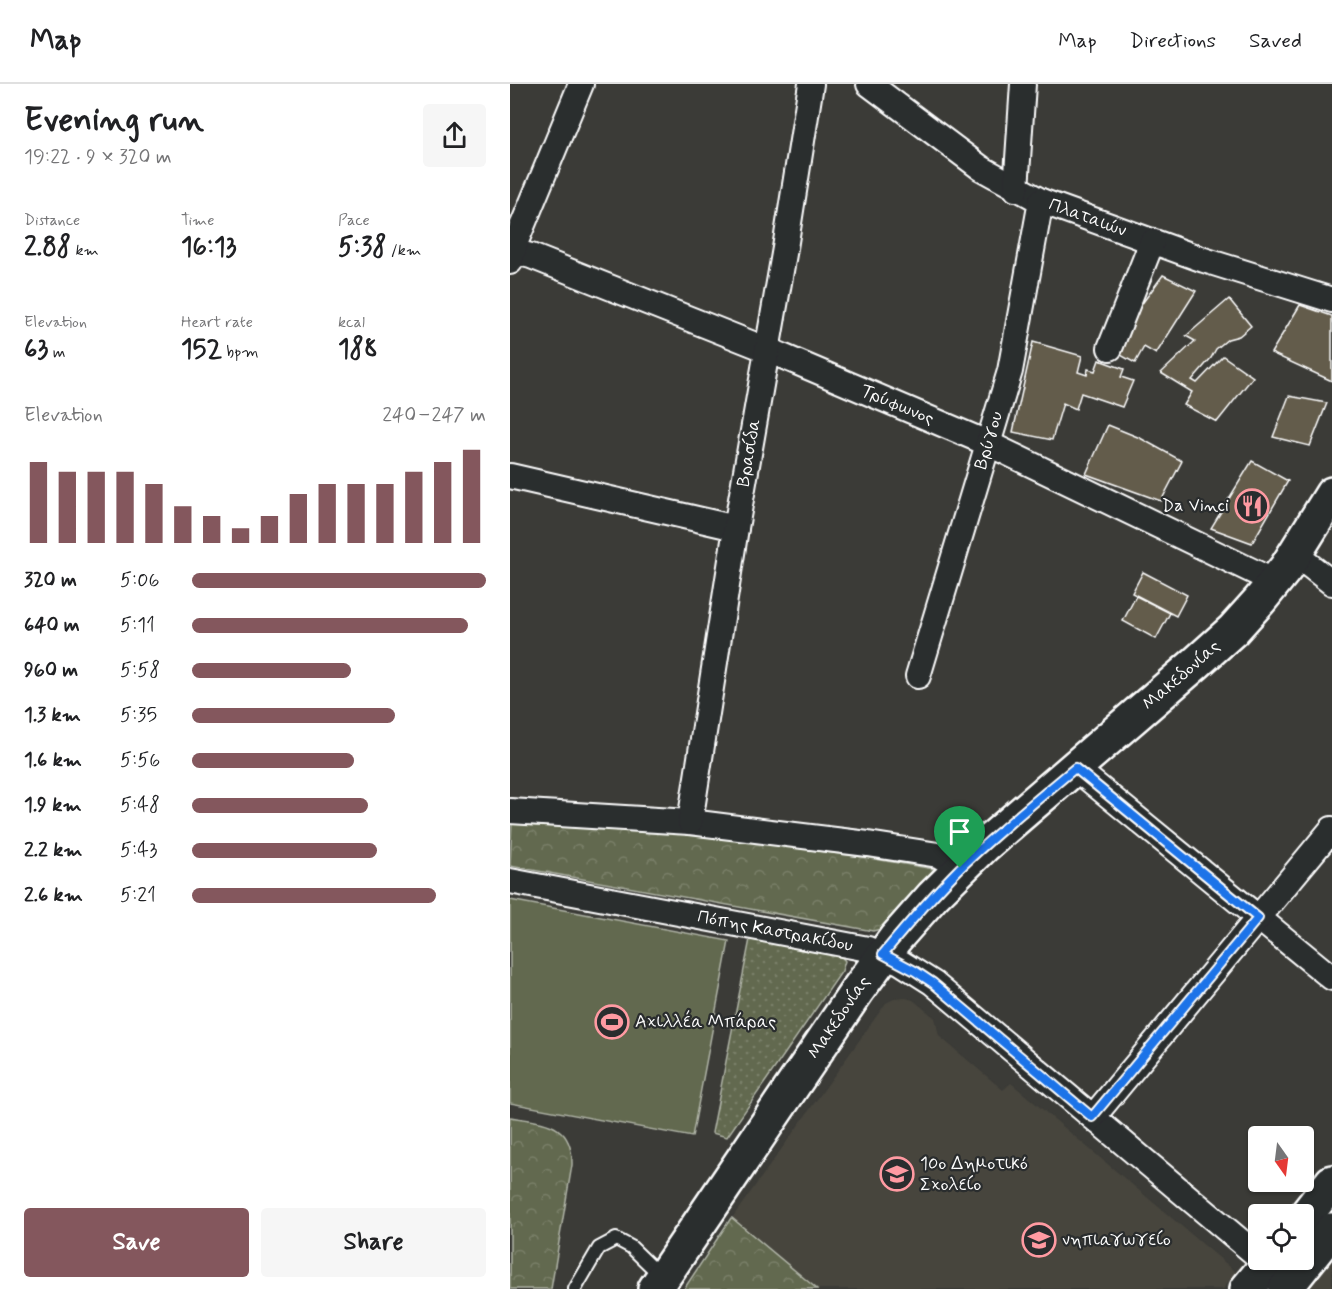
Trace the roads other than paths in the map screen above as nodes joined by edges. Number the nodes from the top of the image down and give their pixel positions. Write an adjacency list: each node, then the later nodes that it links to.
1 (581, 84): 8 (street)
2 (811, 84): 11 (street, Βρασίδα)
3 (868, 84): 5 (street, Πλαταιών)
4 (1023, 84): 5 (street)
5 (1016, 189): 6 (street, Πλαταιών)
6 (1041, 201): 7 (street, Πλαταιών); 12 (street, Βρύγου)
7 (1152, 242): 9 (street, Πλαταιών); 10 (street)
8 (511, 255): 11 (street, Τρύφωνος)
9 (1332, 300)
10 (1110, 348)
11 (768, 350): 12 (street, Τρύφωνος); 15 (street, Βρασίδα)
12 (987, 443): 17 (street, Τρύφωνος); 19 (street, Βρύγου)
13 (510, 476): 15 (street)
14 (1332, 494): 16 (street, Μακεδονίας)
15 (736, 528): 22 (street, Βρασίδα)
16 (1295, 554): 17 (street, Μακεδονίας); 18 (street)
17 (1275, 582): 20 (street, Μακεδονίας)
18 (1332, 583)
19 (918, 676)
20 (1075, 768): 24 (street, Μακεδονίας); 26 (street)
21 (510, 811): 22 (street)
22 (690, 822): 24 (street)
23 (1332, 829): 26 (street)
24 (960, 868): 27 (street, Μακεδονίας)
25 (510, 881): 27 (street, Πόπης Καστρακίδου)
26 (1258, 918): 28 (street); 29 (street)
27 (883, 954): 29 (street, Πόπης Καστρακίδου); 36 (street, Μακεδονίας)
28 (1332, 978)
29 (1092, 1117): 34 (street, Πόπης Καστρακίδου)
30 (1332, 1182): 31 (street)
31 (1314, 1205)
32 (1332, 1230): 33 (street)
33 (1314, 1242)
34 (1248, 1249)
35 (1271, 1270): 38 (street)
36 (659, 1283): 37 (lane)
37 (575, 1289)
38 (1247, 1289)

